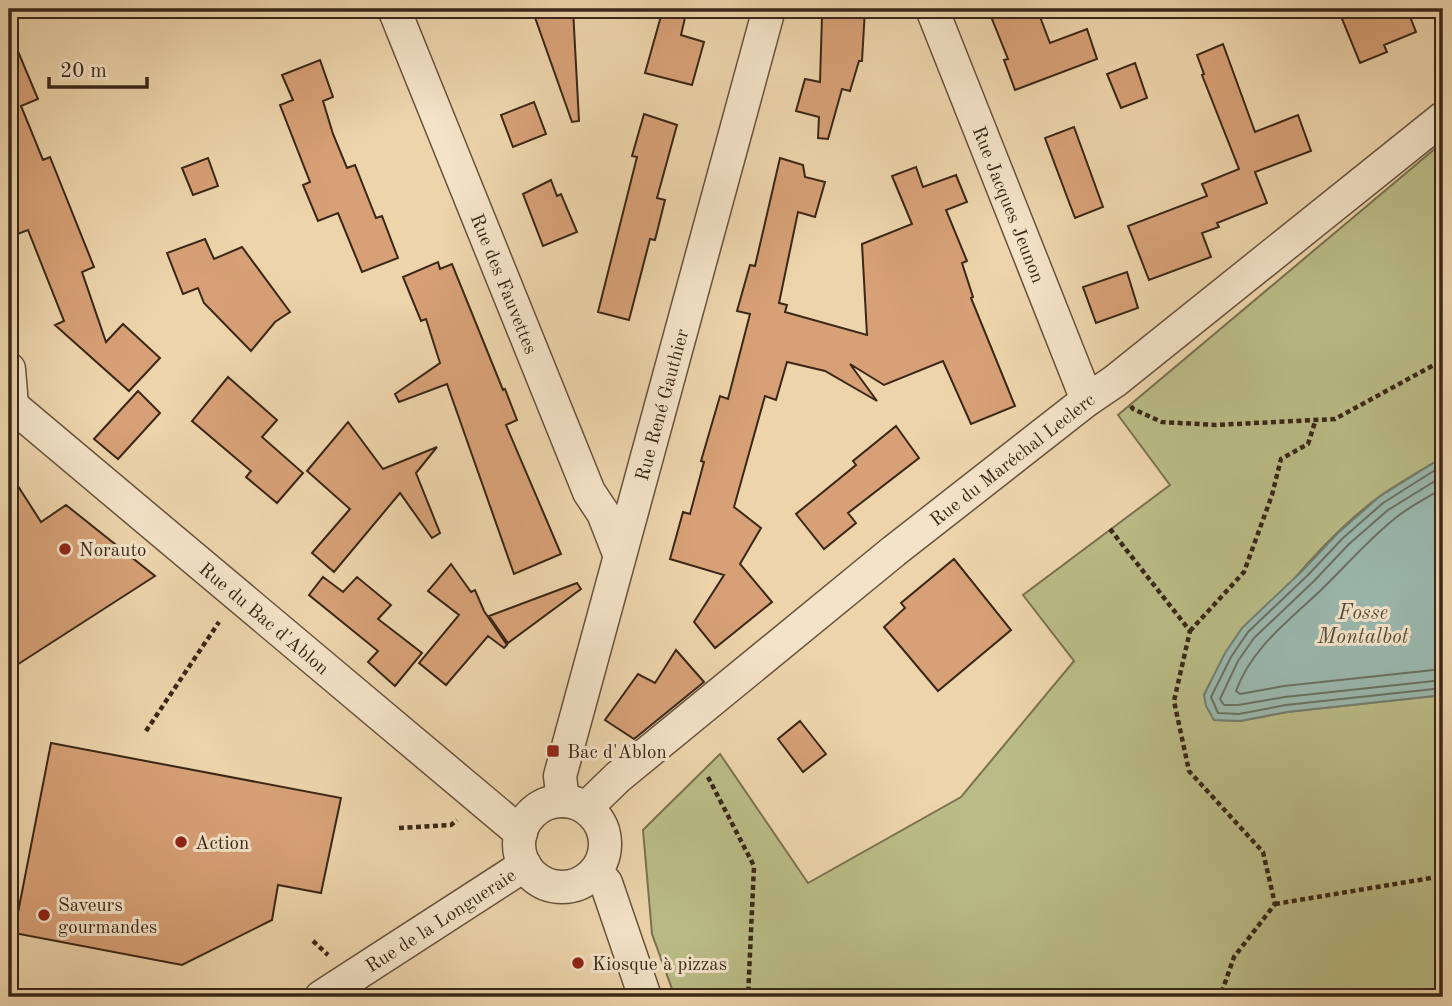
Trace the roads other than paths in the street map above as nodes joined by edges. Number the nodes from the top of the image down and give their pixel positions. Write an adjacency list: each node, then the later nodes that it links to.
1 (394, 9): 8 (street, Rue des Fauvettes)
2 (769, 9): 8 (street, Rue René Gauthier)
3 (932, 9): 6 (street, Rue Jacques Jeunon)
4 (1443, 118): 6 (street, Rue du Maréchal Leclerc)
5 (9, 369): 7 (street)
6 (1087, 400): 9 (street, Rue du Maréchal Leclerc)
7 (10, 405): 10 (street, Rue du Bac d'Ablon)
8 (619, 554): 9 (street, Rue René Gauthier)
9 (574, 805): 10 (street); 12 (street)
10 (521, 833): 11 (street)
11 (525, 865): 12 (street); 13 (street, Rue de la Longueraie)
12 (596, 871): 14 (street)
13 (321, 997)
14 (645, 997)

